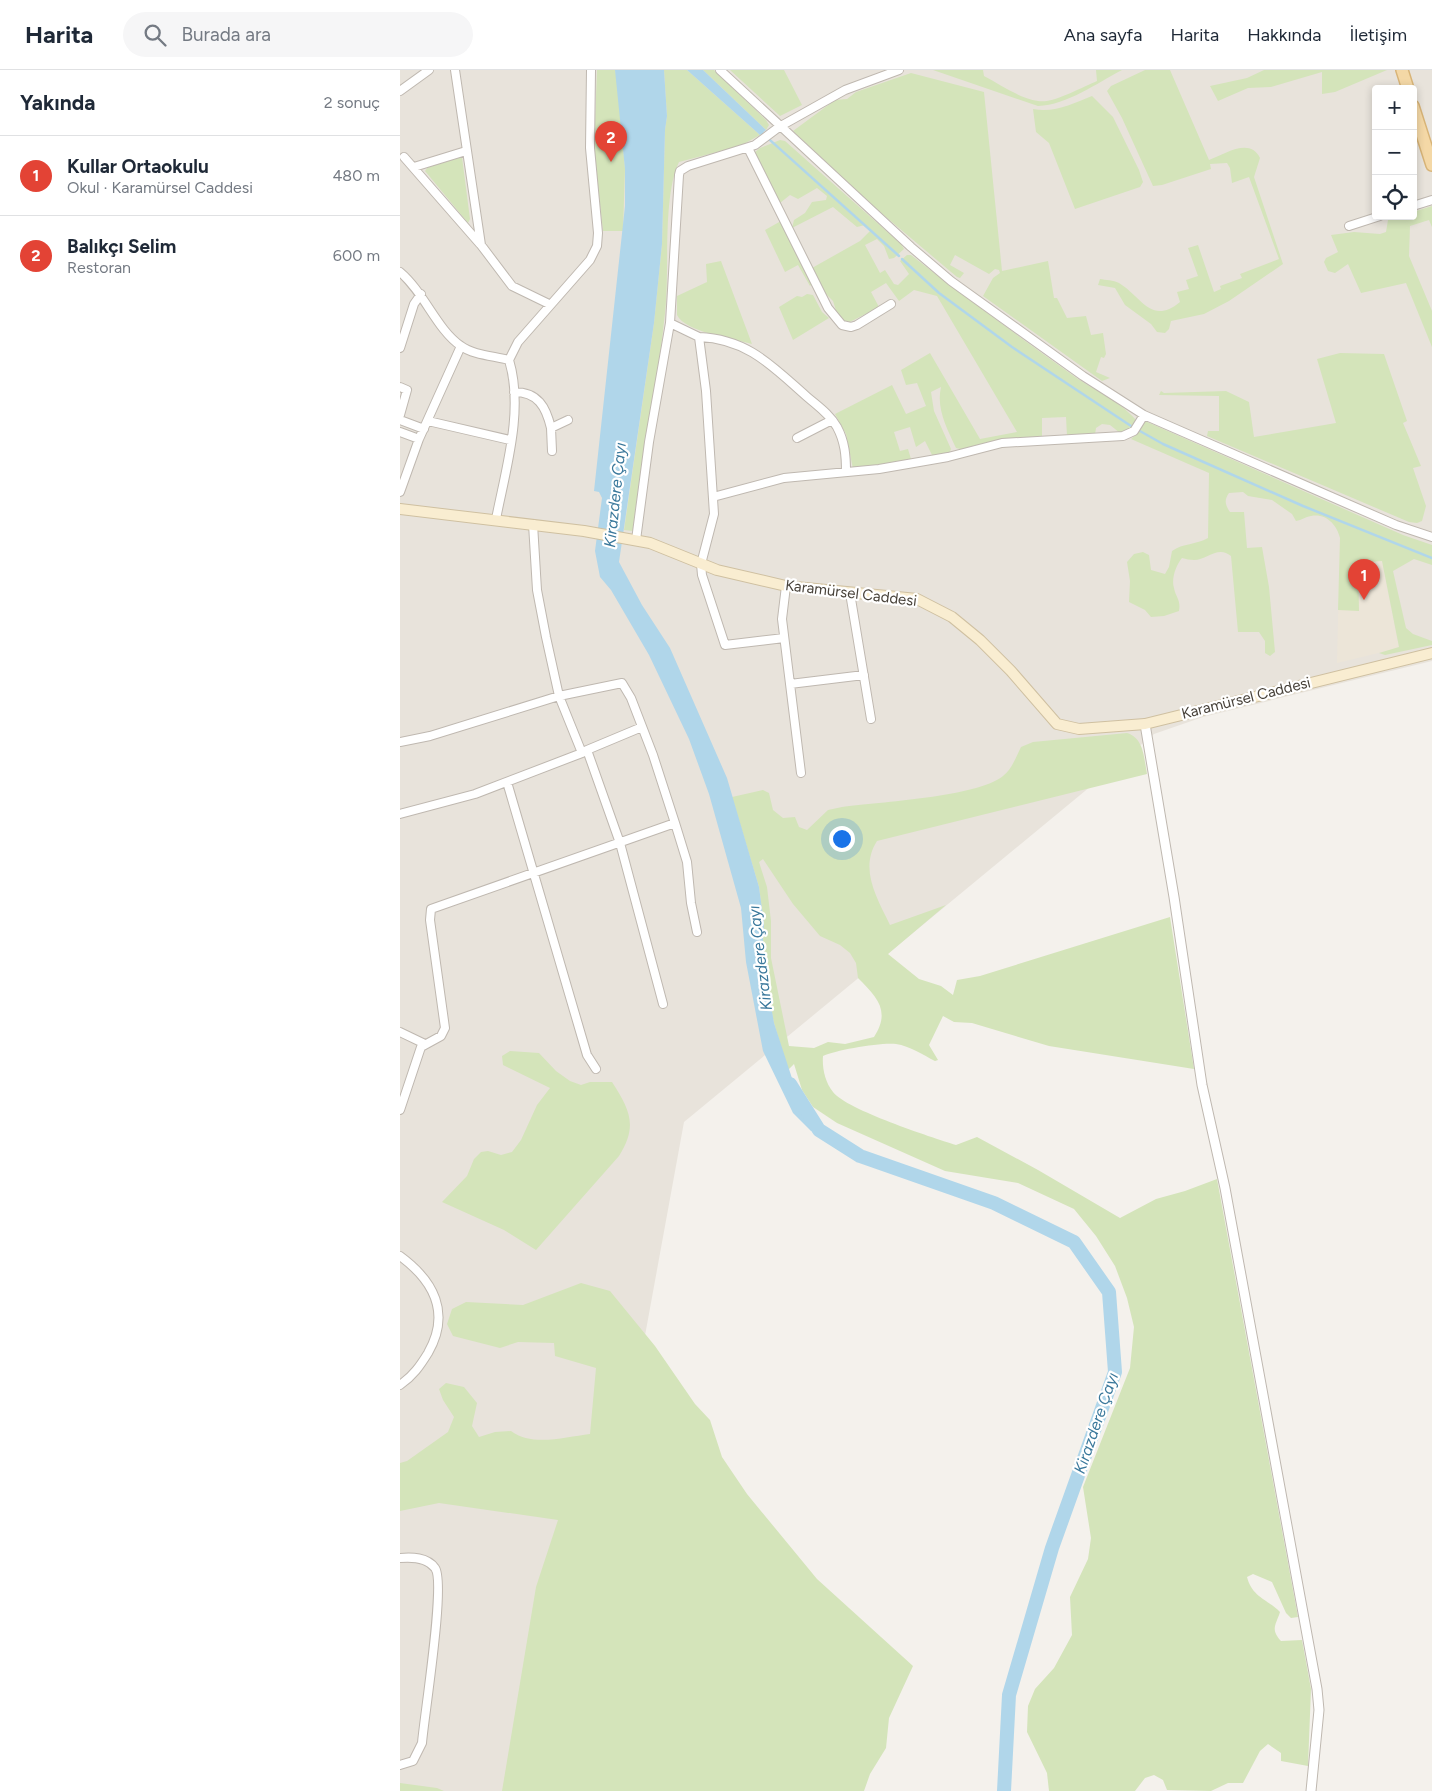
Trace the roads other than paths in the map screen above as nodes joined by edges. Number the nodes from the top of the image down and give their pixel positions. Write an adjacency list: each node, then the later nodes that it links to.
1 (429, 70): 8 (street)
2 (455, 70): 12 (street)
3 (592, 70): 23 (street)
4 (720, 70): 10 (street)
5 (899, 70): 10 (street)
6 (1402, 70): 7 (main road)
7 (1407, 85)
8 (400, 91)
9 (1417, 118): 14 (main road)
10 (776, 129): 11 (street); 32 (street)
11 (748, 148): 24 (street); 25 (street)
12 (466, 151): 15 (street); 20 (street)
13 (401, 156): 15 (street)
14 (1432, 165)
15 (414, 167): 20 (street)
16 (1432, 200): 17 (street)
17 (1417, 205)
18 (1372, 219): 19 (street)
19 (1349, 226)
20 (480, 245): 23 (street)
21 (400, 272): 22 (street)
22 (421, 294): 27 (street); 28 (street)
23 (549, 304): 29 (street)
24 (891, 304)
25 (670, 323): 26 (street); 52 (street)
26 (699, 338): 36 (street); 47 (street)
27 (461, 346): 29 (street); 37 (street)
28 (400, 348)
29 (509, 360): 31 (street)
30 (400, 386): 33 (street)
31 (514, 392): 38 (street); 43 (street)
32 (1144, 415): 45 (street); 51 (street)
33 (400, 416)
34 (400, 420): 39 (street)
35 (568, 420): 38 (street)
36 (832, 420): 41 (street); 45 (street)
37 (428, 421): 39 (street); 43 (street)
38 (551, 428): 44 (street)
39 (424, 429): 42 (street)
40 (400, 432): 42 (street)
41 (797, 438)
42 (419, 439): 46 (street)
43 (510, 440): 49 (street)
44 (552, 451)
45 (846, 472): 47 (street)
46 (400, 492)
47 (713, 497): 53 (street)
48 (400, 508): 49 (main road, Karamürsel Caddesi)
49 (496, 519): 50 (main road, Karamürsel Caddesi)
50 (533, 524): 52 (main road, Karamürsel Caddesi); 60 (street)
51 (1432, 537)
52 (636, 540): 53 (main road, Karamürsel Caddesi)
53 (701, 564): 54 (main road, Karamürsel Caddesi); 56 (street)
54 (786, 586): 55 (main road, Karamürsel Caddesi); 56 (street)
55 (850, 593): 58 (street); 62 (main road, Karamürsel Caddesi)
56 (784, 638): 59 (street)
57 (1432, 653): 62 (main road, Karamürsel Caddesi)
58 (864, 675): 59 (street); 61 (street)
59 (790, 684): 66 (street)
60 (559, 696): 63 (street); 64 (street); 65 (street)
61 (871, 719)
62 (1145, 724): 82 (street)
63 (642, 726): 65 (street); 69 (street)
64 (400, 742)
65 (584, 751): 67 (street); 70 (street)
66 (801, 773)
67 (507, 782): 68 (street); 71 (street)
68 (400, 814)
69 (675, 823): 70 (street); 72 (street)
70 (620, 843): 71 (street); 73 (street)
71 (533, 874): 75 (street); 76 (street)
72 (698, 932)
73 (663, 1004)
74 (400, 1032): 75 (street)
75 (425, 1044): 77 (street)
76 (596, 1069)
77 (400, 1110)
78 (400, 1256): 79 (street)
79 (400, 1385)
80 (400, 1558): 81 (street)
81 (400, 1765)
82 (1311, 1791)

